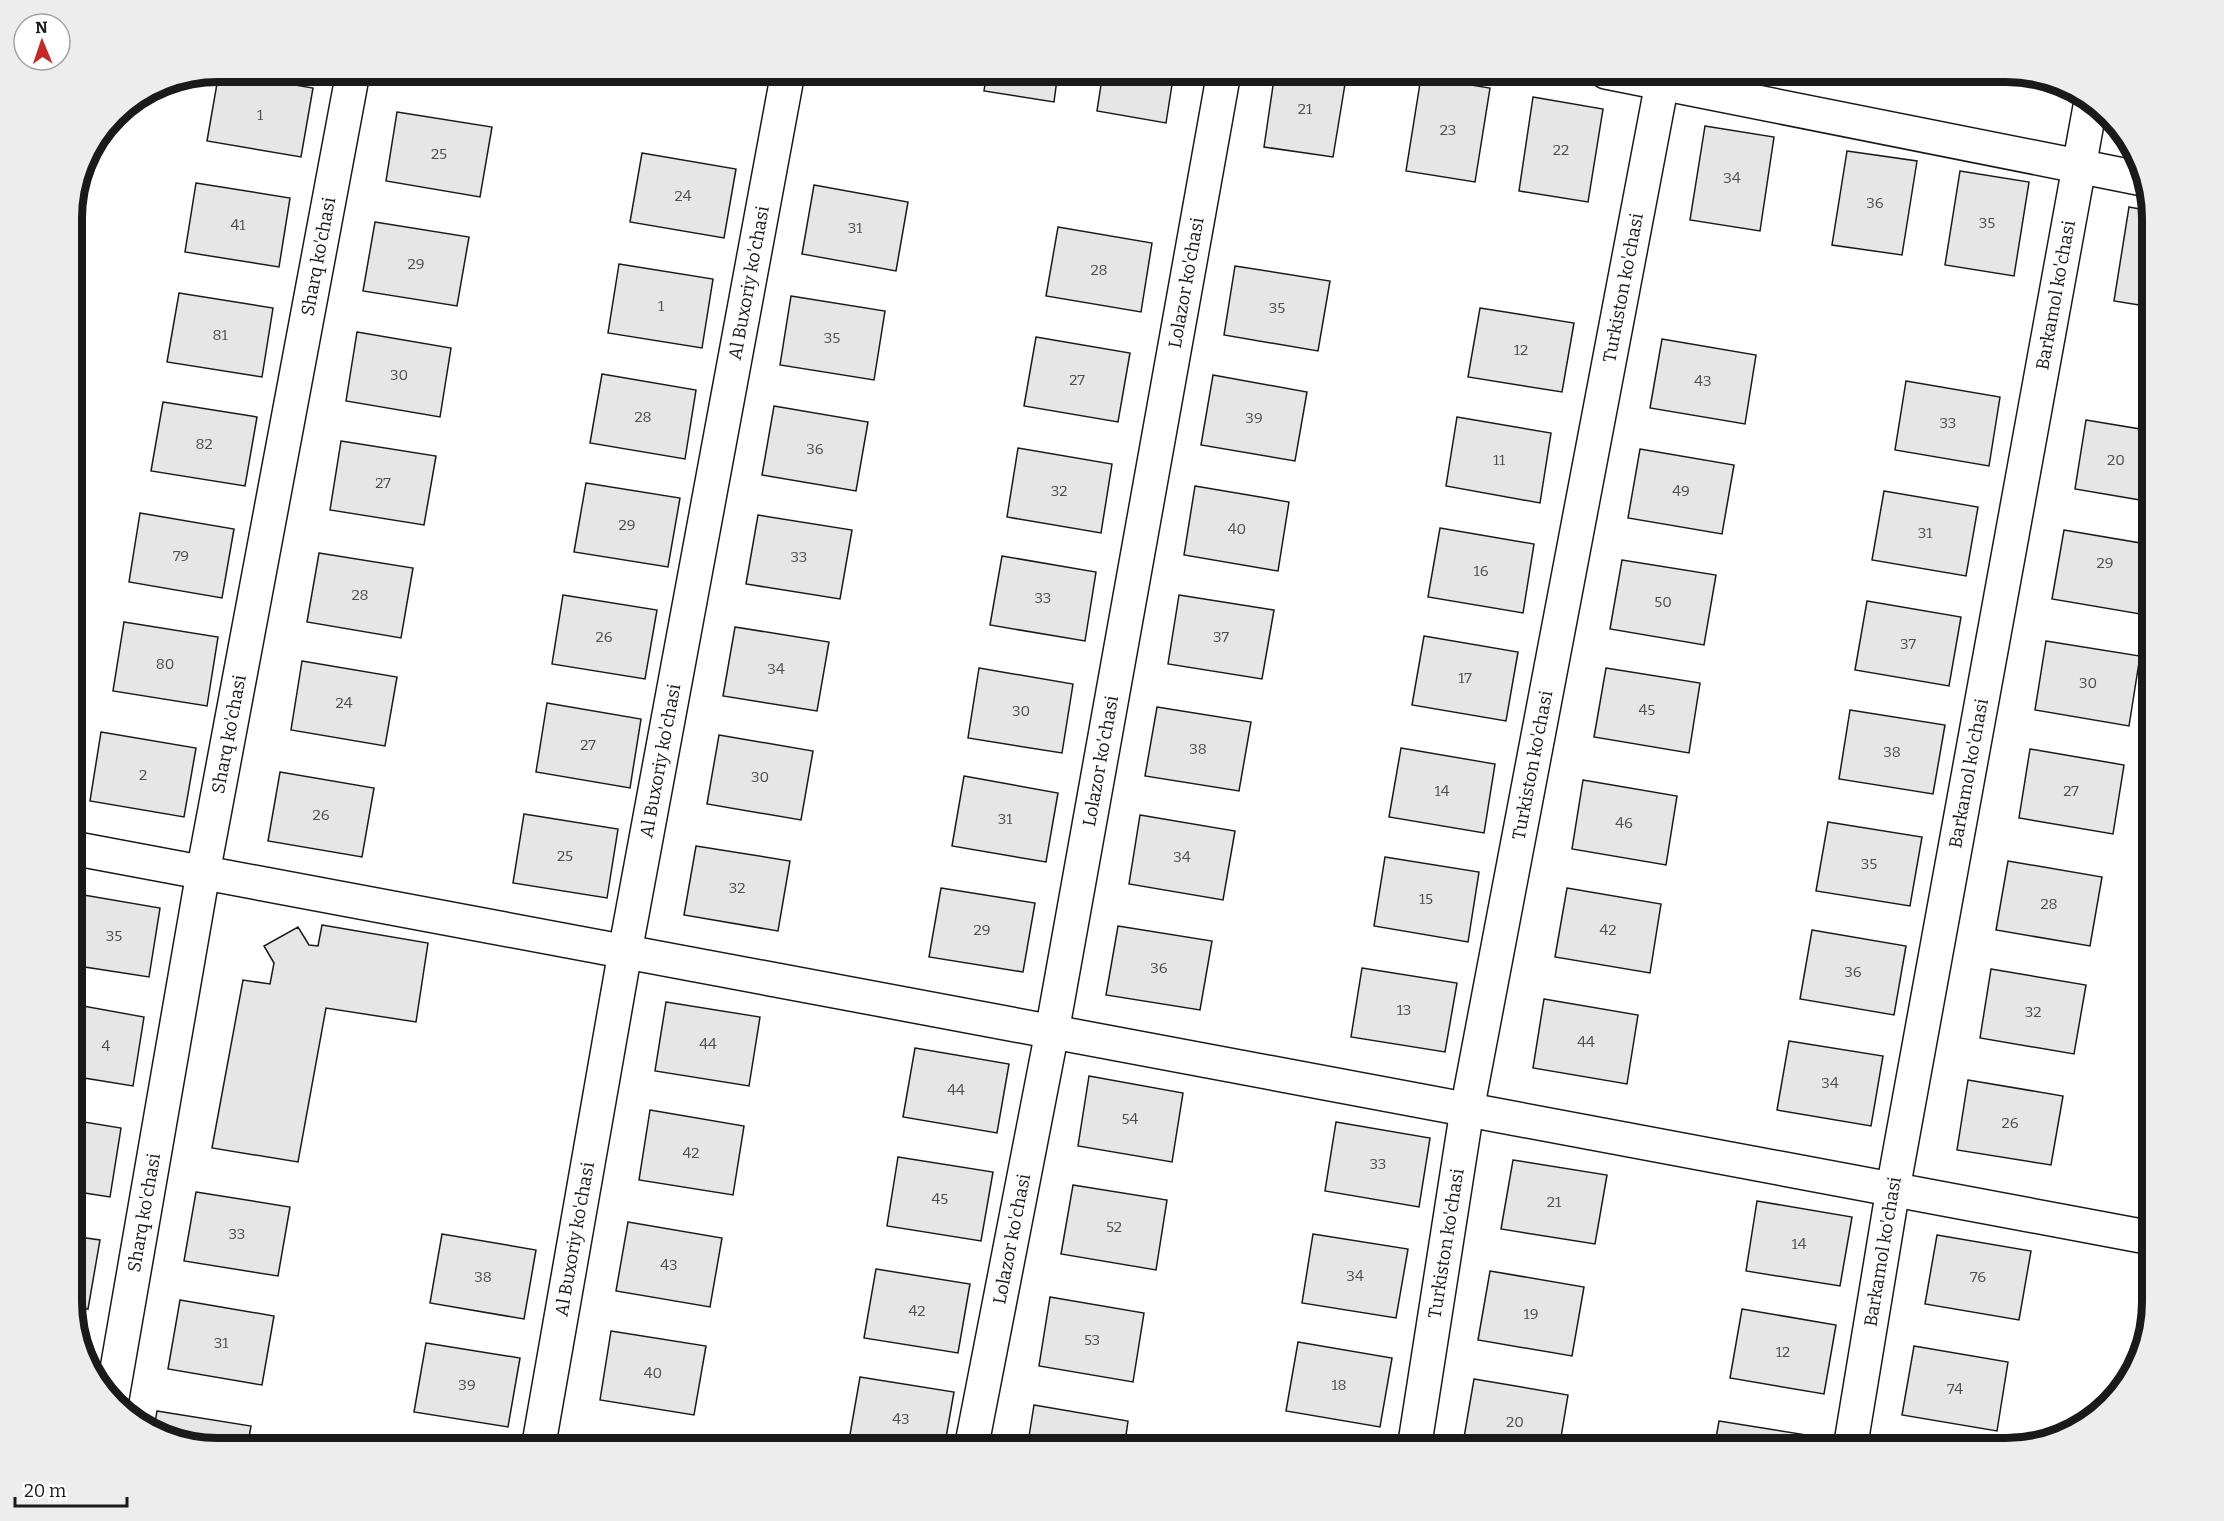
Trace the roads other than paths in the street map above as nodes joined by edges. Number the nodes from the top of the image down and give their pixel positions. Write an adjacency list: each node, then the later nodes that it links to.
1 (351, 82): 10 (street, Sharq ko'chasi)
2 (786, 82): 11 (street, Al Buxoriy ko'chasi)
3 (1222, 82): 12 (street, Lolazor ko'chasi)
4 (1657, 82): 5 (street)
5 (1662, 83): 7 (street); 13 (street, Turkiston ko'chasi)
6 (2089, 111): 7 (street, Barkamol ko'chasi)
7 (2078, 167): 8 (street); 14 (street, Barkamol ko'chasi)
8 (2134, 177)
9 (83, 850): 10 (street)
10 (203, 873): 11 (street); 16 (street, Sharq ko'chasi)
11 (625, 952): 12 (street); 17 (street, Al Buxoriy ko'chasi)
12 (1052, 1032): 13 (street); 18 (street, Lolazor ko'chasi)
13 (1467, 1110): 14 (street); 19 (street, Turkiston ko'chasi)
14 (1893, 1189): 15 (street); 20 (street, Barkamol ko'chasi)
15 (2142, 1236)
16 (114, 1388)
17 (540, 1438)
18 (973, 1438)
19 (1416, 1438)
20 (1852, 1438)

